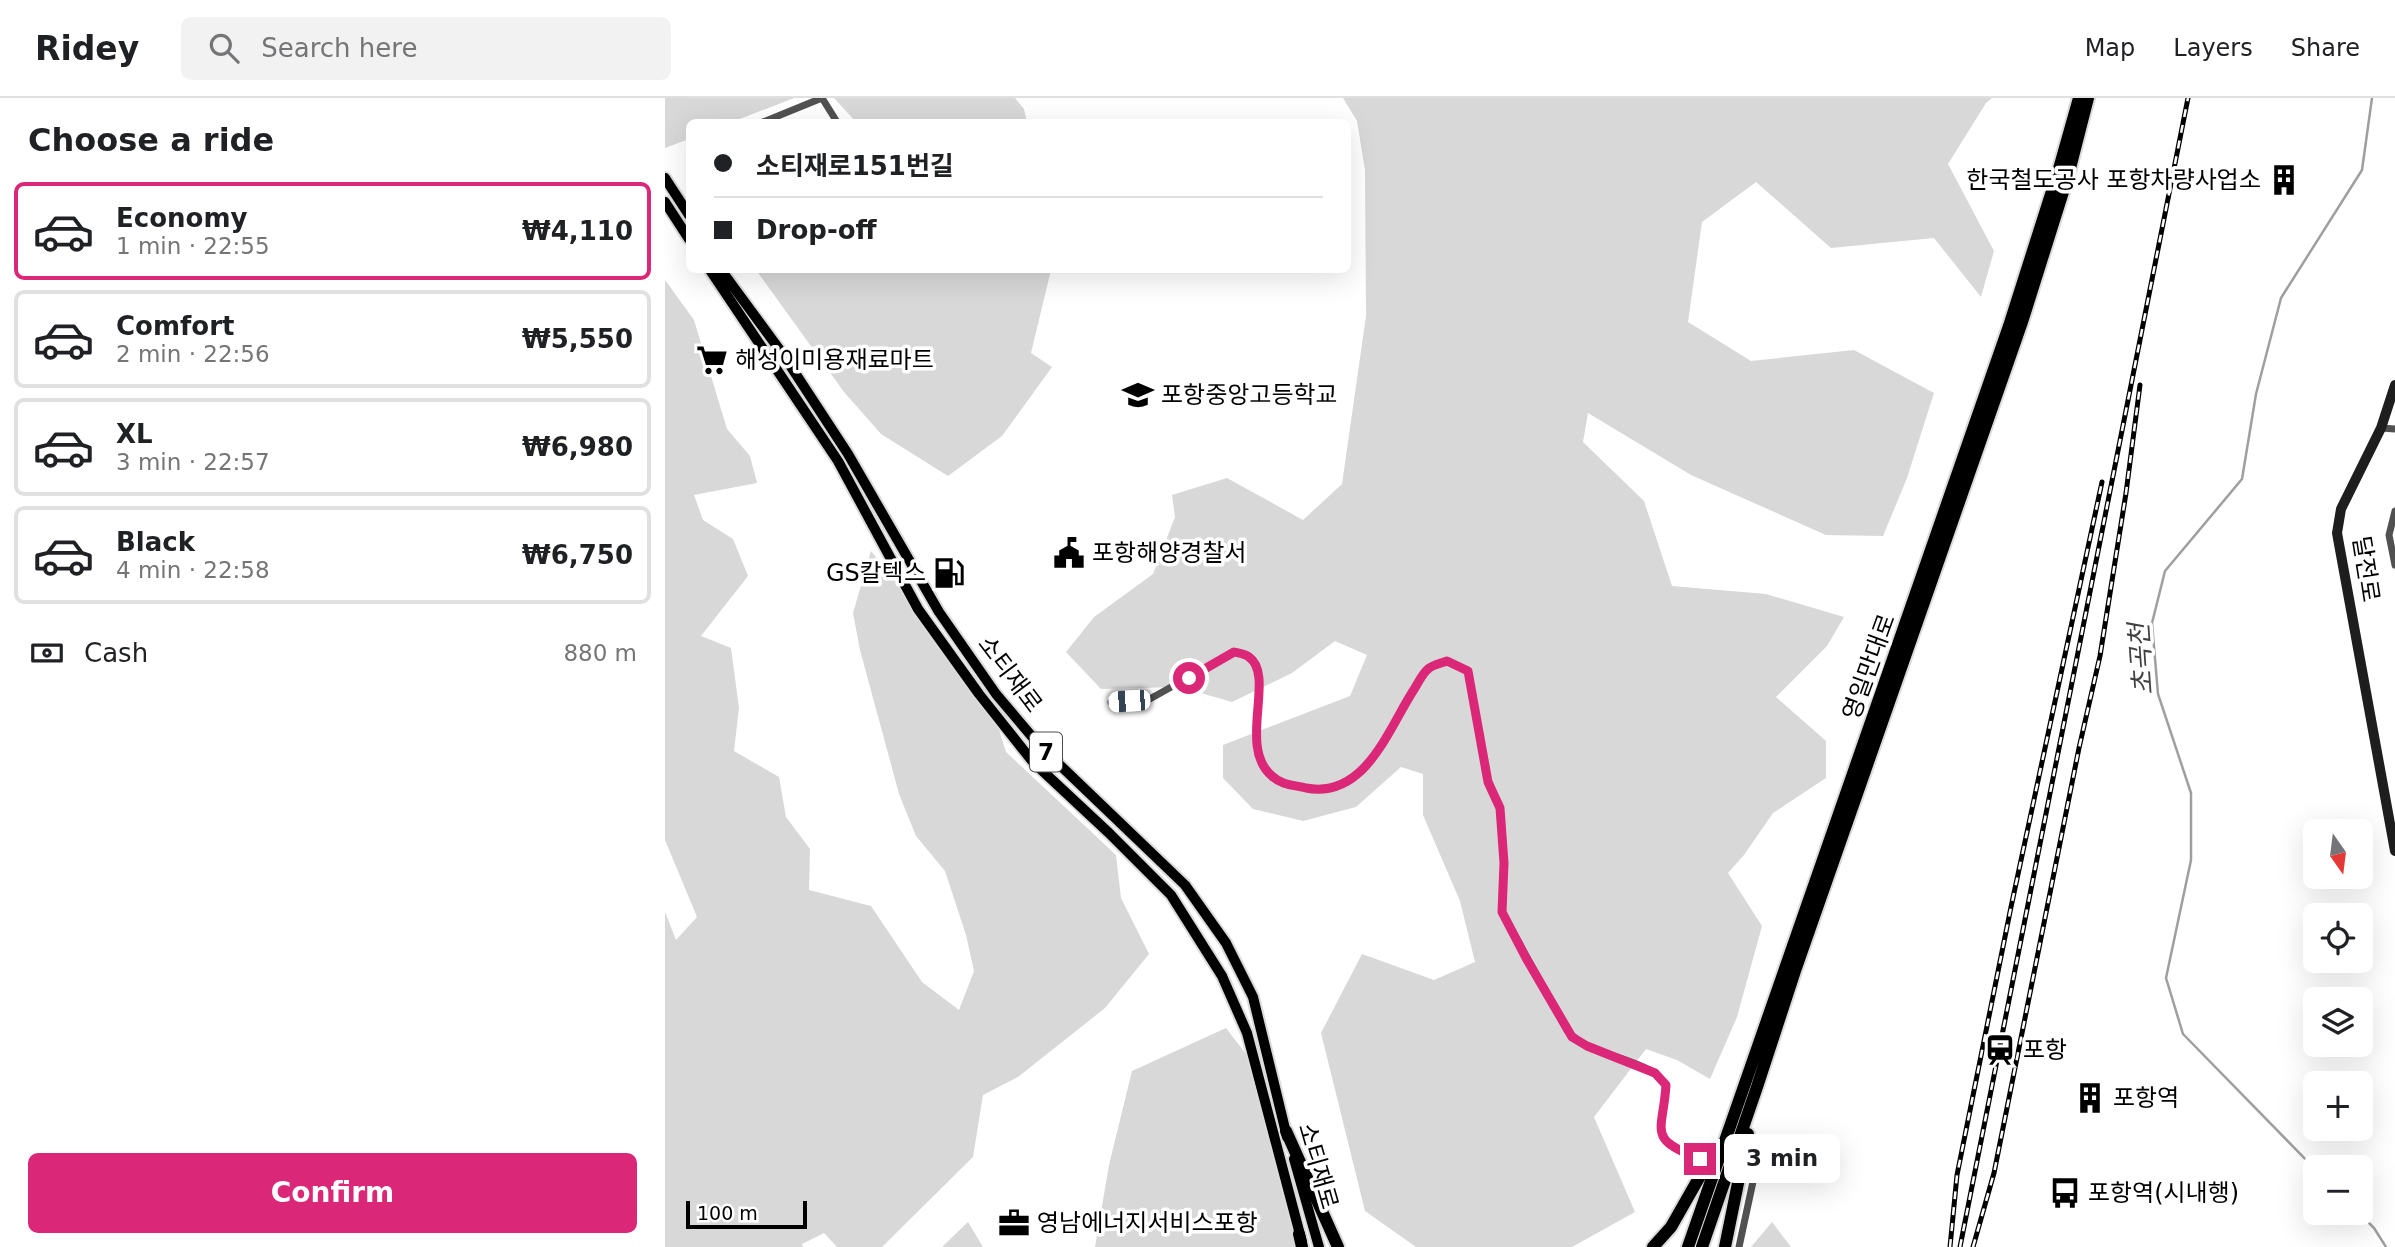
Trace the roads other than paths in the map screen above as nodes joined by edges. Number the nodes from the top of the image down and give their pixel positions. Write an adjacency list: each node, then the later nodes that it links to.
1 (822, 98): 4 (street); 5 (street)
2 (2079, 98): 20 (highway, 영일만대로)
3 (2088, 98): 19 (highway, 영일만대로)
4 (770, 119)
5 (835, 119)
6 (665, 177): 8 (main road)
7 (665, 202): 9 (main road)
8 (686, 210)
9 (686, 235)
10 (712, 273): 24 (main road, 소티재로 / 7)
11 (724, 273): 21 (main road, 소티재로 / 7)
12 (2395, 385): 13 (street, 달전로)
13 (2381, 428): 14 (street); 18 (street, 달전로)
14 (2395, 429)
15 (2395, 511): 16 (street)
16 (2395, 565)
17 (1111, 702): 22 (street)
18 (2395, 851)
19 (1757, 1087): 29 (highway, 영일만대로); 30 (highway)
20 (1732, 1121): 27 (highway); 28 (highway, 영일만대로)
21 (1286, 1131): 25 (main road, 소티재로 / 7); 26 (highway)
22 (1700, 1159)
23 (1744, 1173): 31 (street)
24 (1301, 1243)
25 (1319, 1247)
26 (1338, 1247)
27 (1653, 1247)
28 (1688, 1247)
29 (1702, 1247)
30 (1725, 1247)
31 (1739, 1247)

